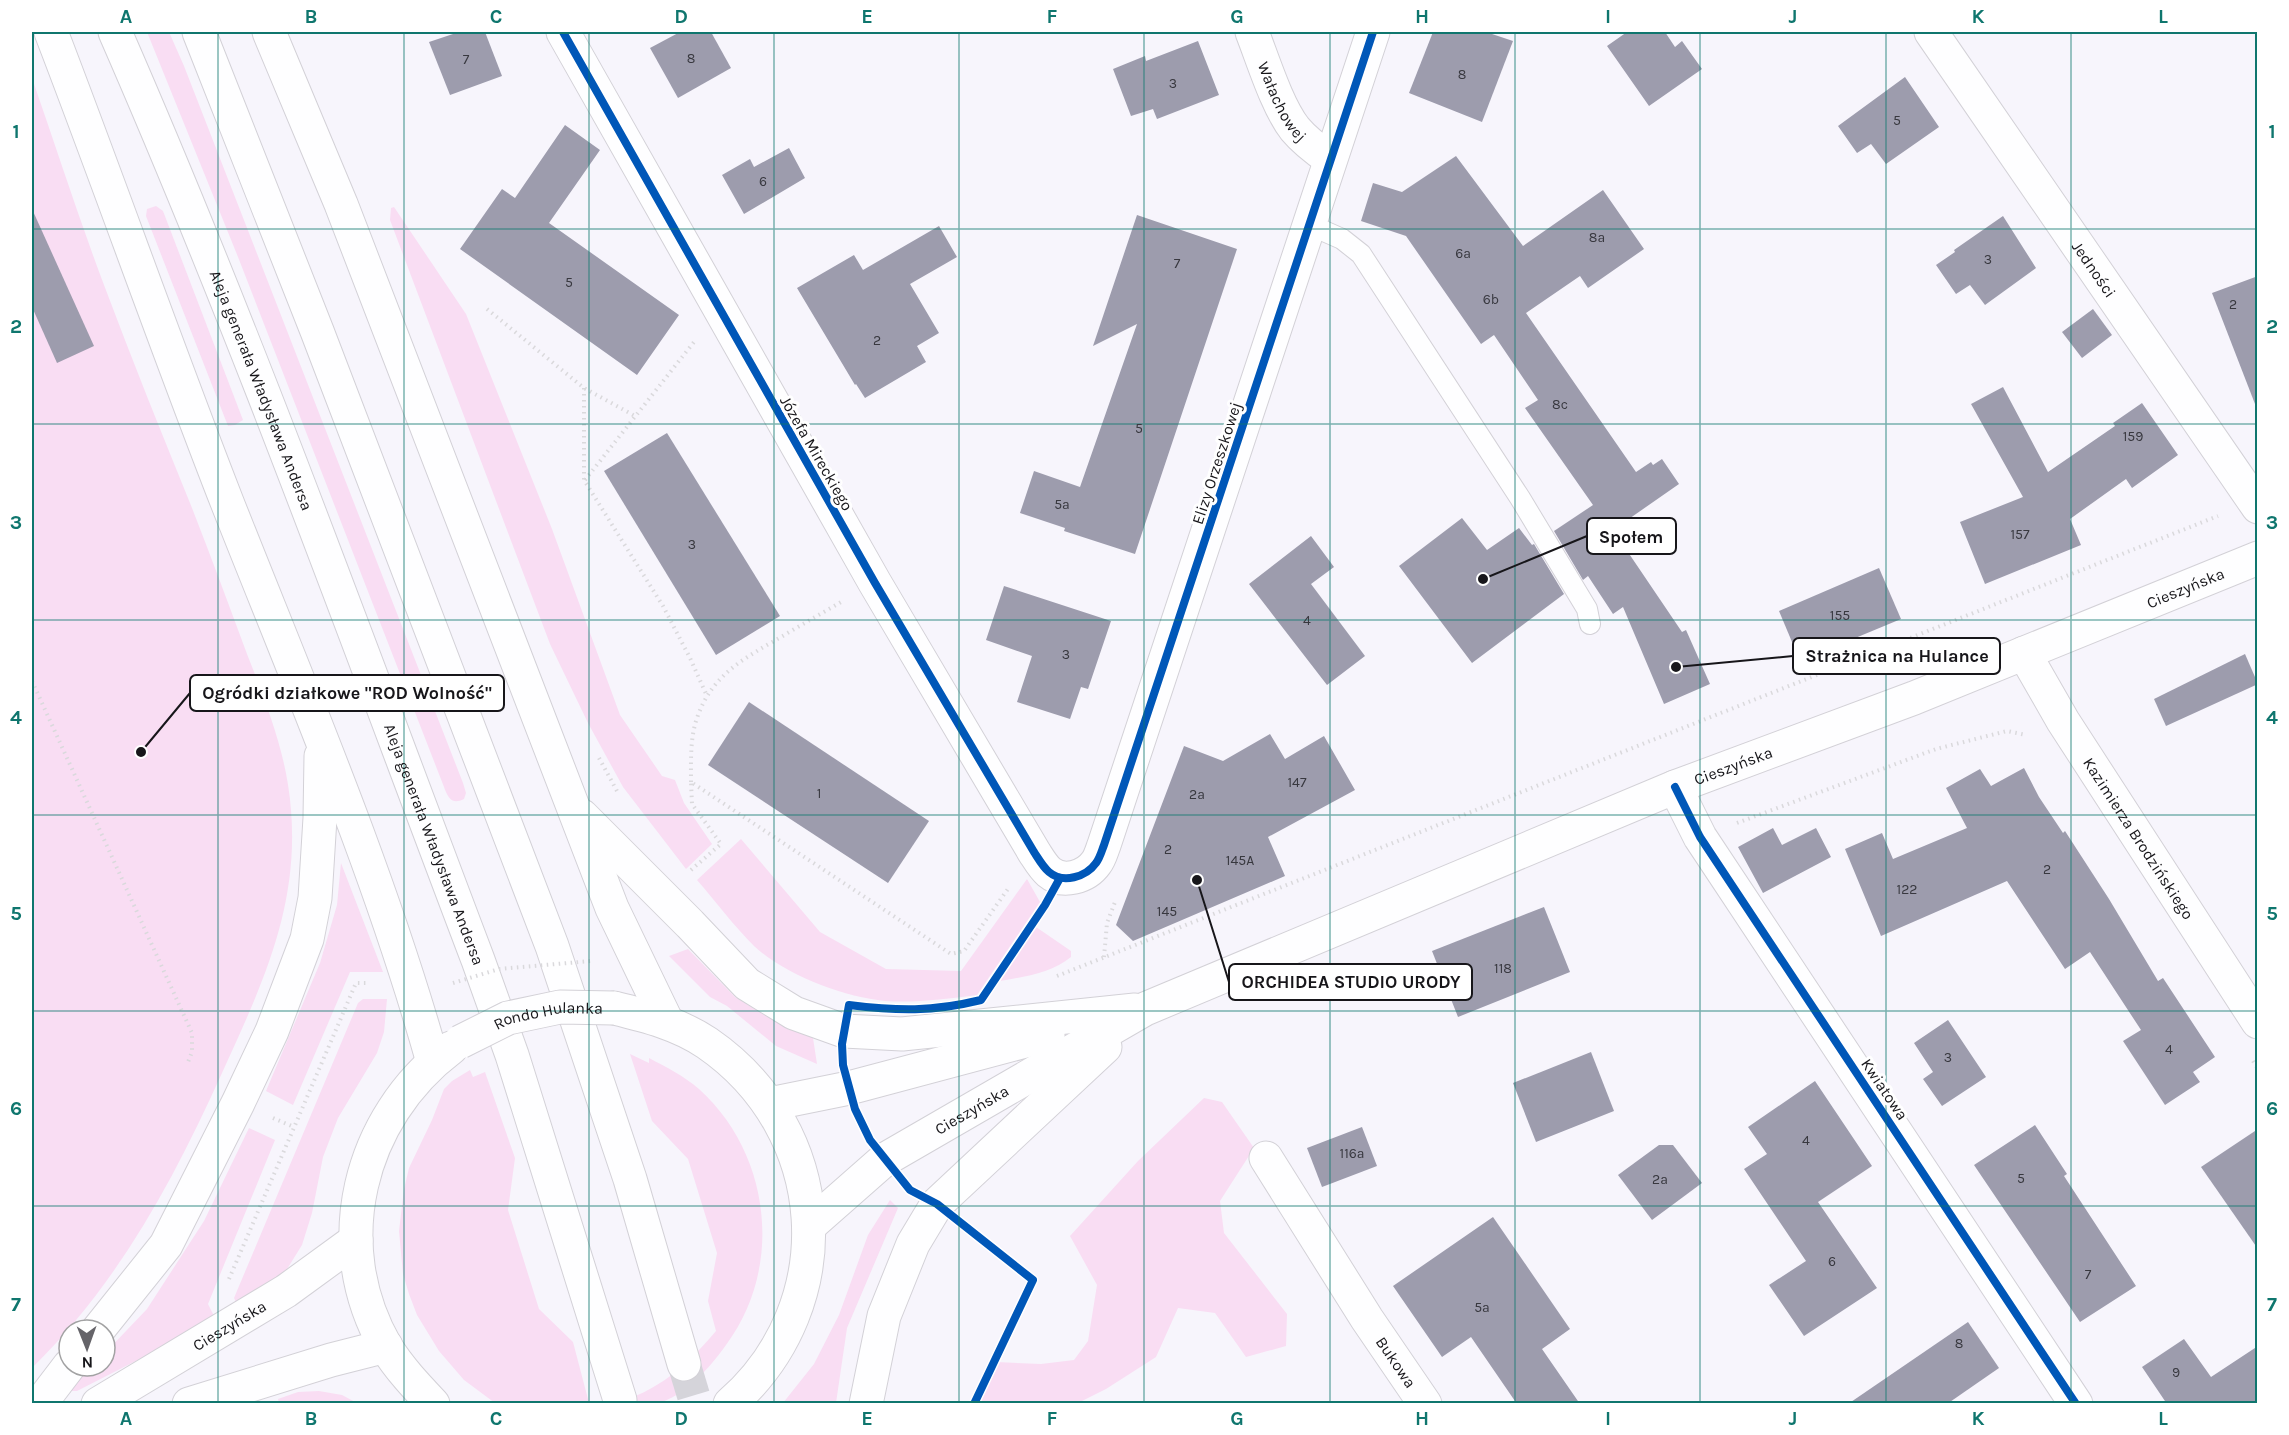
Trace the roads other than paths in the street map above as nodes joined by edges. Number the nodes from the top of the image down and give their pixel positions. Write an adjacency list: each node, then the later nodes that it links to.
1 (51, 32): 15 (main road)
2 (115, 32): 31 (main road, Aleja generała Władysława Andersa)
3 (199, 32): 29 (main road)
4 (269, 32): 17 (main road)
5 (563, 32): 18 (main road, Józefa Mireckiego)
6 (1252, 32): 9 (main road, Wałachowej)
7 (1372, 32): 9 (main road, Elizy Orzeszkowej)
8 (1931, 32): 11 (main road, Jedności)
9 (1330, 159): 10 (main road, Elizy Orzeszkowej)
10 (1308, 224): 13 (lane); 18 (main road, Elizy Orzeszkowej)
11 (2252, 498)
12 (2258, 558): 14 (main road, Cieszyńska)
13 (1590, 624)
14 (2024, 653): 16 (main road, Cieszyńska); 21 (main road, Kazimierza Brodzińskiego)
15 (321, 739): 22 (main road); 27 (main road)
16 (1675, 787): 19 (main road, Cieszyńska); 39 (main road, Kwiatowa)
17 (574, 808): 19 (main road); 20 (main road)
18 (1060, 878)
19 (1145, 1009): 23 (main road, Cieszyńska); 25 (main road, Cieszyńska); 37 (main road)
20 (667, 1022): 22 (main road, Rondo Hulanka, bridge); 23 (main road, Rondo Hulanka)
21 (2258, 1022)
22 (433, 1062): 26 (main road, Rondo Hulanka)
23 (770, 1104): 25 (main road, Rondo Hulanka)
24 (1266, 1158): 38 (main road, Bukowa)
25 (809, 1226): 36 (main road, Rondo Hulanka)
26 (356, 1240): 28 (main road, Rondo Hulanka); 33 (main road, Cieszyńska)
27 (108, 1318)
28 (386, 1347): 34 (main road); 35 (main road, Rondo Hulanka)
29 (684, 1364)
30 (60, 1378): 32 (main road)
31 (620, 1400)
32 (40, 1404)
33 (98, 1404)
34 (189, 1404)
35 (433, 1404)
36 (730, 1404)
37 (866, 1404)
38 (1425, 1404)
39 (2076, 1404)

